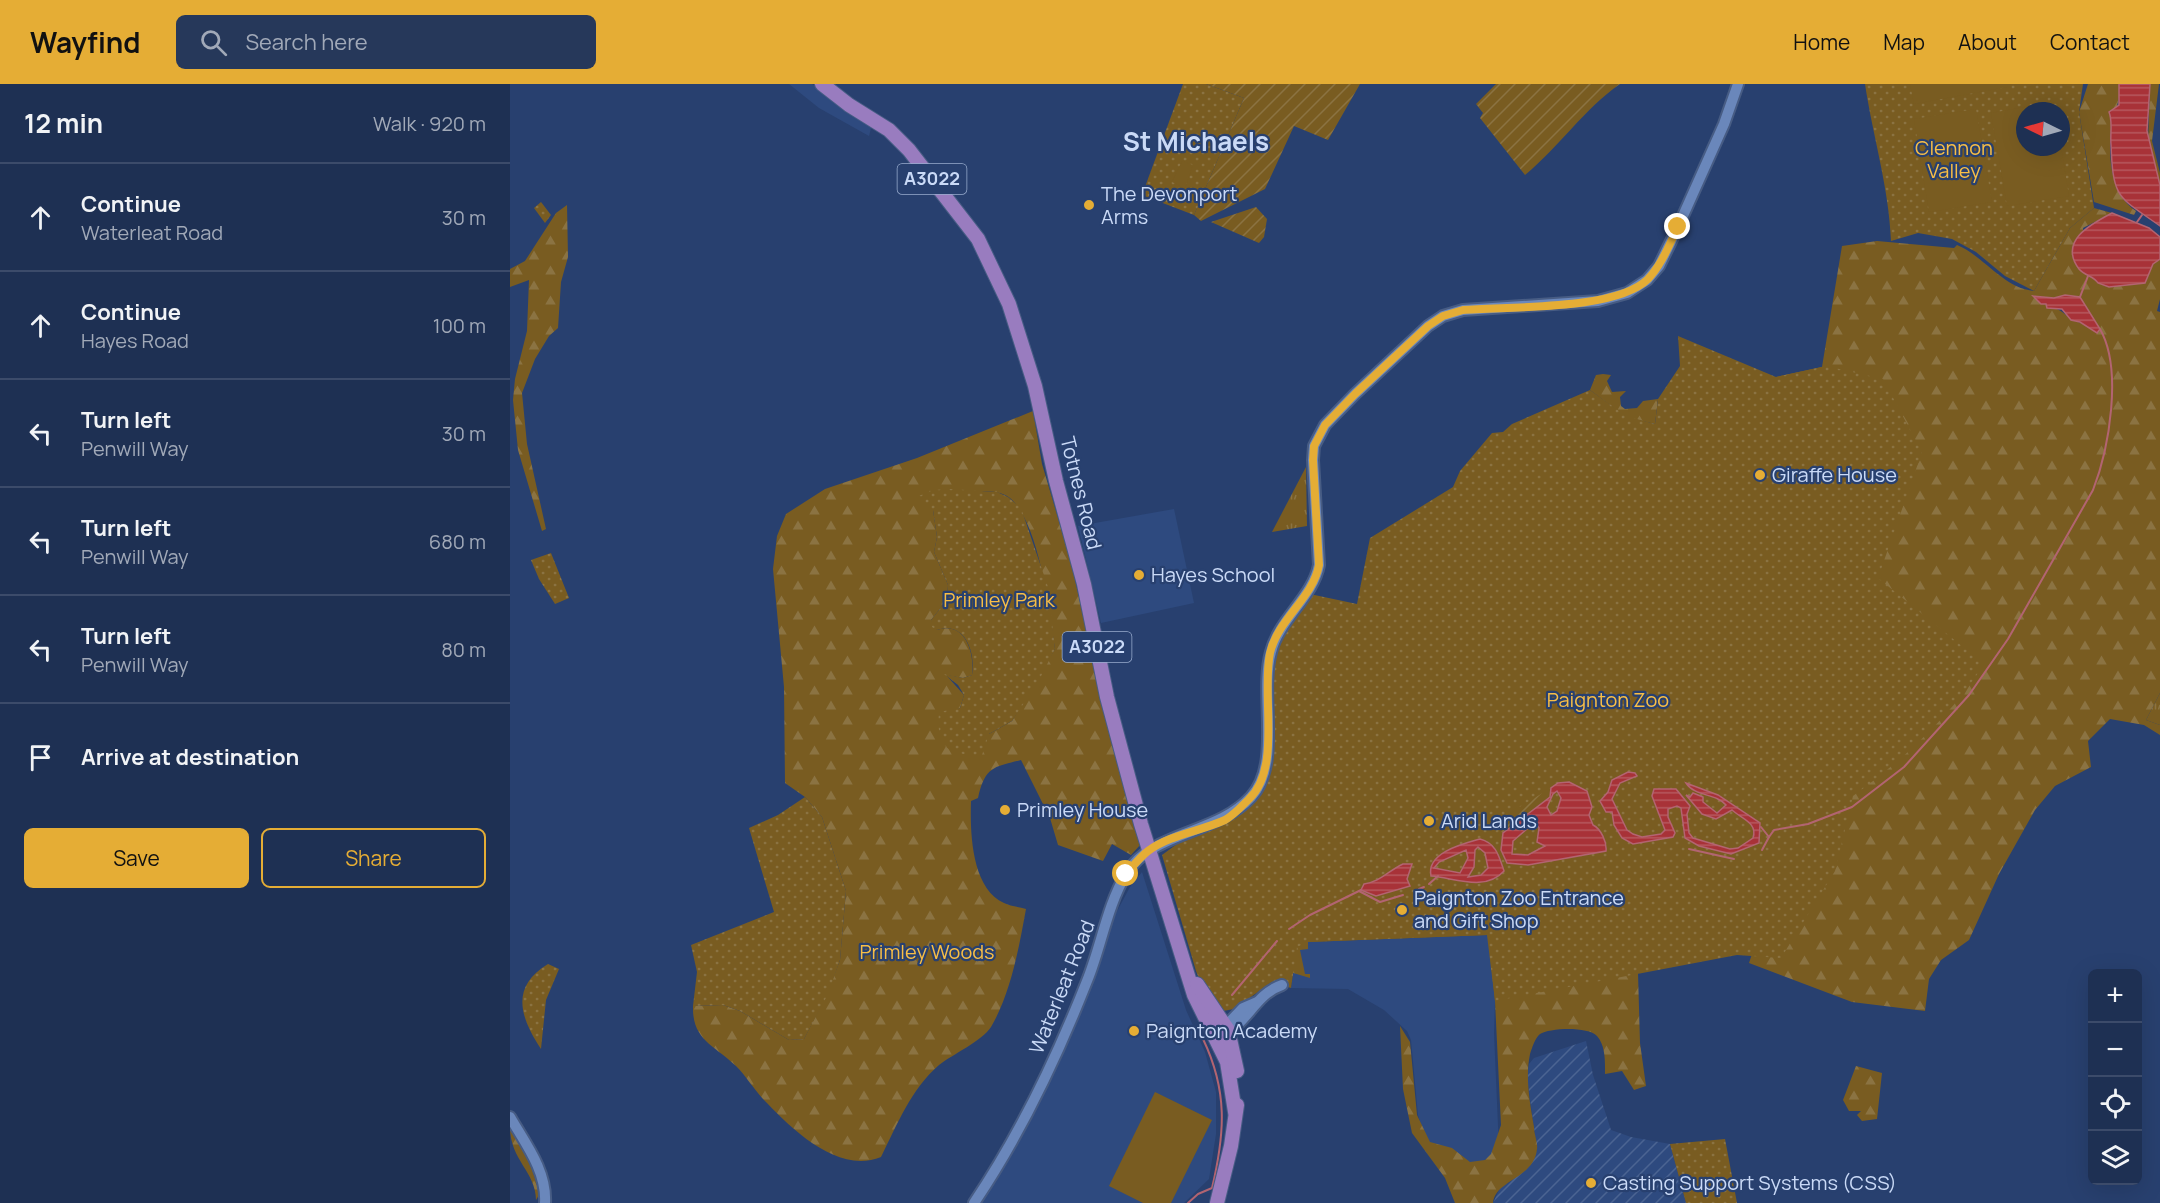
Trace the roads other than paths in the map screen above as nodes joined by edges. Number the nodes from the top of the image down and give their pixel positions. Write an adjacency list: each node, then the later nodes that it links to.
1 (822, 84): 3 (main road, Totnes Road / A3022)
2 (1737, 84): 3 (street)
3 (1149, 849): 5 (main road, Totnes Road / A3022); 8 (street, Waterleat Road)
4 (1282, 985): 5 (street)
5 (1221, 1032): 9 (main road, Totnes Road / A3022)
6 (510, 1117): 7 (street)
7 (545, 1203)
8 (974, 1203)
9 (1217, 1203)

